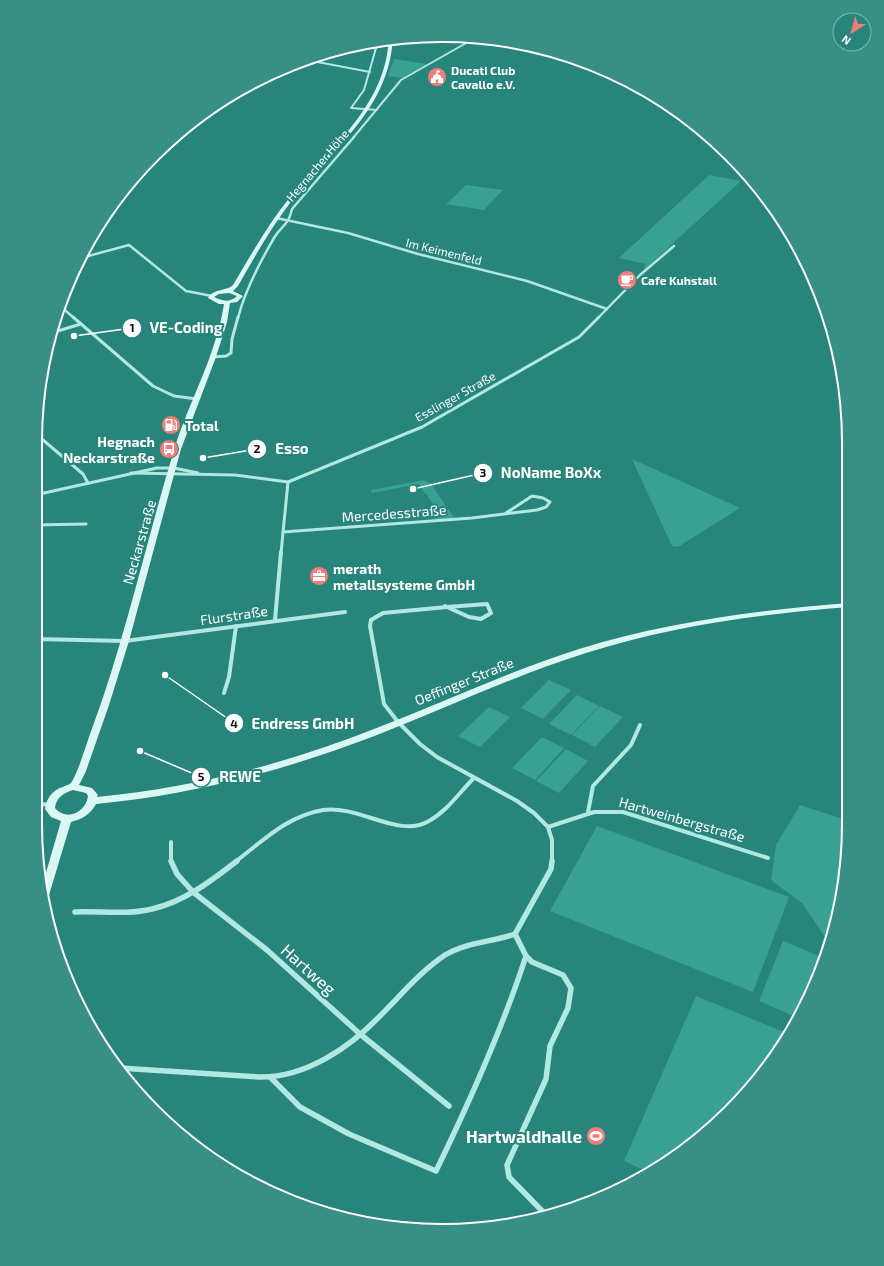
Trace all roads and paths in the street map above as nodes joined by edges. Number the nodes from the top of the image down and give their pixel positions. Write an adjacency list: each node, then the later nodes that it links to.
1 (465, 43): 7 (street, Hegnacher Höhe)
2 (390, 45): 6 (main road, Hegnacher Höhe)
3 (376, 48): 5 (street)
4 (317, 62): 5 (street)
5 (370, 72): 6 (street)
6 (368, 109): 7 (street); 8 (main road, Hegnacher Höhe)
7 (377, 110): 9 (street, Hegnacher Höhe)
8 (276, 218): 9 (street, Im Keimenfeld); 12 (main road, Hegnacher Höhe)
9 (289, 221): 15 (street, Im Keimenfeld); 19 (street, Hegnacher Höhe)
10 (674, 246): 15 (street, Esslinger Straße)
11 (88, 256): 13 (street)
12 (230, 291): 13 (main road); 14 (main road)
13 (212, 296): 14 (main road)
14 (227, 303): 19 (main road, Neckarstraße)
15 (607, 309): 25 (street, Esslinger Straße)
16 (64, 310): 17 (street)
17 (81, 324): 18 (street); 20 (street)
18 (58, 331)
19 (213, 357): 20 (main road, Neckarstraße)
20 (197, 399): 22 (main road, Neckarstraße)
21 (42, 439): 26 (street)
22 (173, 472): 23 (street); 23 (street); 24 (street); 24 (street); 38 (main road, Neckarstraße)
23 (131, 473): 26 (street)
24 (208, 474): 25 (street)
25 (288, 482): 31 (street)
26 (88, 483): 27 (street)
27 (42, 493)
28 (506, 513): 28 (street, Mercedesstraße); 31 (street, Mercedesstraße)
29 (86, 524): 30 (street)
30 (42, 525)
31 (283, 532): 35 (street)
32 (445, 606): 32 (street); 40 (street)
33 (842, 606): 40 (main road, Oeffinger Straße)
34 (345, 612): 35 (street, Flurstraße)
35 (275, 620): 36 (street, Flurstraße)
36 (236, 626): 38 (street, Flurstraße); 39 (street)
37 (42, 639): 38 (street, Flurstraße)
38 (125, 641): 43 (main road, Neckarstraße)
39 (224, 693)
40 (398, 722): 42 (street); 44 (main road, Oeffinger Straße)
41 (640, 726): 47 (street)
42 (473, 779): 49 (street); 53 (street)
43 (73, 787): 44 (main road); 45 (main road)
44 (93, 801): 48 (main road)
45 (50, 804): 46 (street); 48 (main road)
46 (42, 805)
47 (588, 812): 49 (street, Hartweinbergstraße); 51 (street, Hartweinbergstraße)
48 (67, 818): 52 (main road)
49 (548, 827): 55 (street)
50 (171, 842): 53 (street, Hartweg)
51 (768, 858)
52 (47, 886)
53 (193, 892): 54 (street); 57 (street, Hartweg)
54 (75, 912)
55 (515, 934): 56 (street); 57 (street)
56 (526, 956): 59 (street); 61 (street)
57 (360, 1034): 59 (street); 60 (street, Hartweg)
58 (125, 1068): 59 (street)
59 (270, 1077)
60 (449, 1106)
61 (542, 1211)

